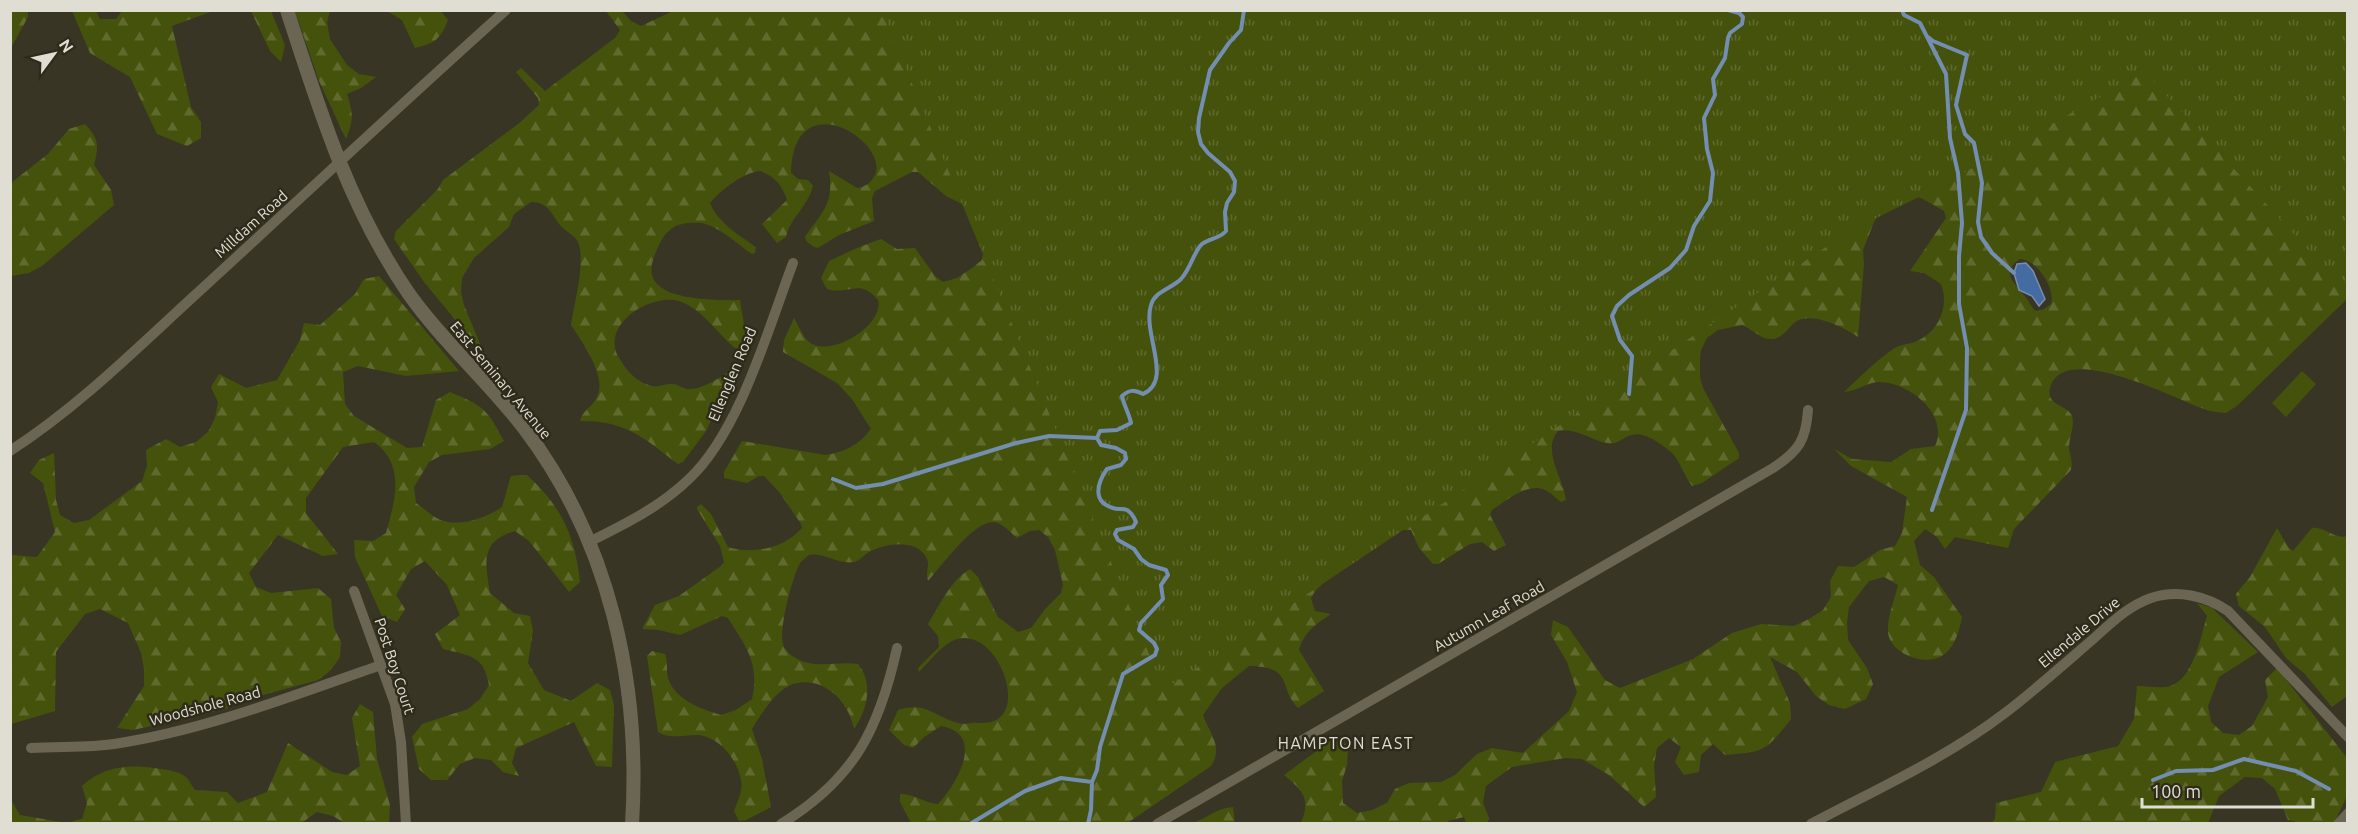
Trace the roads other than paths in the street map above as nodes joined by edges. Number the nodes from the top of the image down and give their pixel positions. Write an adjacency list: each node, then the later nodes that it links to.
1 (287, 10): 3 (street, East Seminary Avenue)
2 (506, 10): 3 (street, Milldam Road)
3 (338, 162): 6 (street, Milldam Road); 7 (street, East Seminary Avenue)
4 (792, 263): 7 (street, Ellenglen Road)
5 (1808, 410): 17 (street, Autumn Leaf Road)
6 (10, 451)
7 (589, 542): 15 (street, East Seminary Avenue)
8 (354, 591): 10 (street, Post Boy Court)
9 (897, 648): 16 (street)
10 (381, 665): 12 (street, Woodshole Road); 14 (street, Post Boy Court)
11 (2348, 736): 18 (street, Ellendale Drive)
12 (31, 748)
13 (2348, 813): 19 (street)
14 (406, 824)
15 (632, 824)
16 (781, 824)
17 (1157, 824)
18 (1811, 824)
19 (2338, 824)

